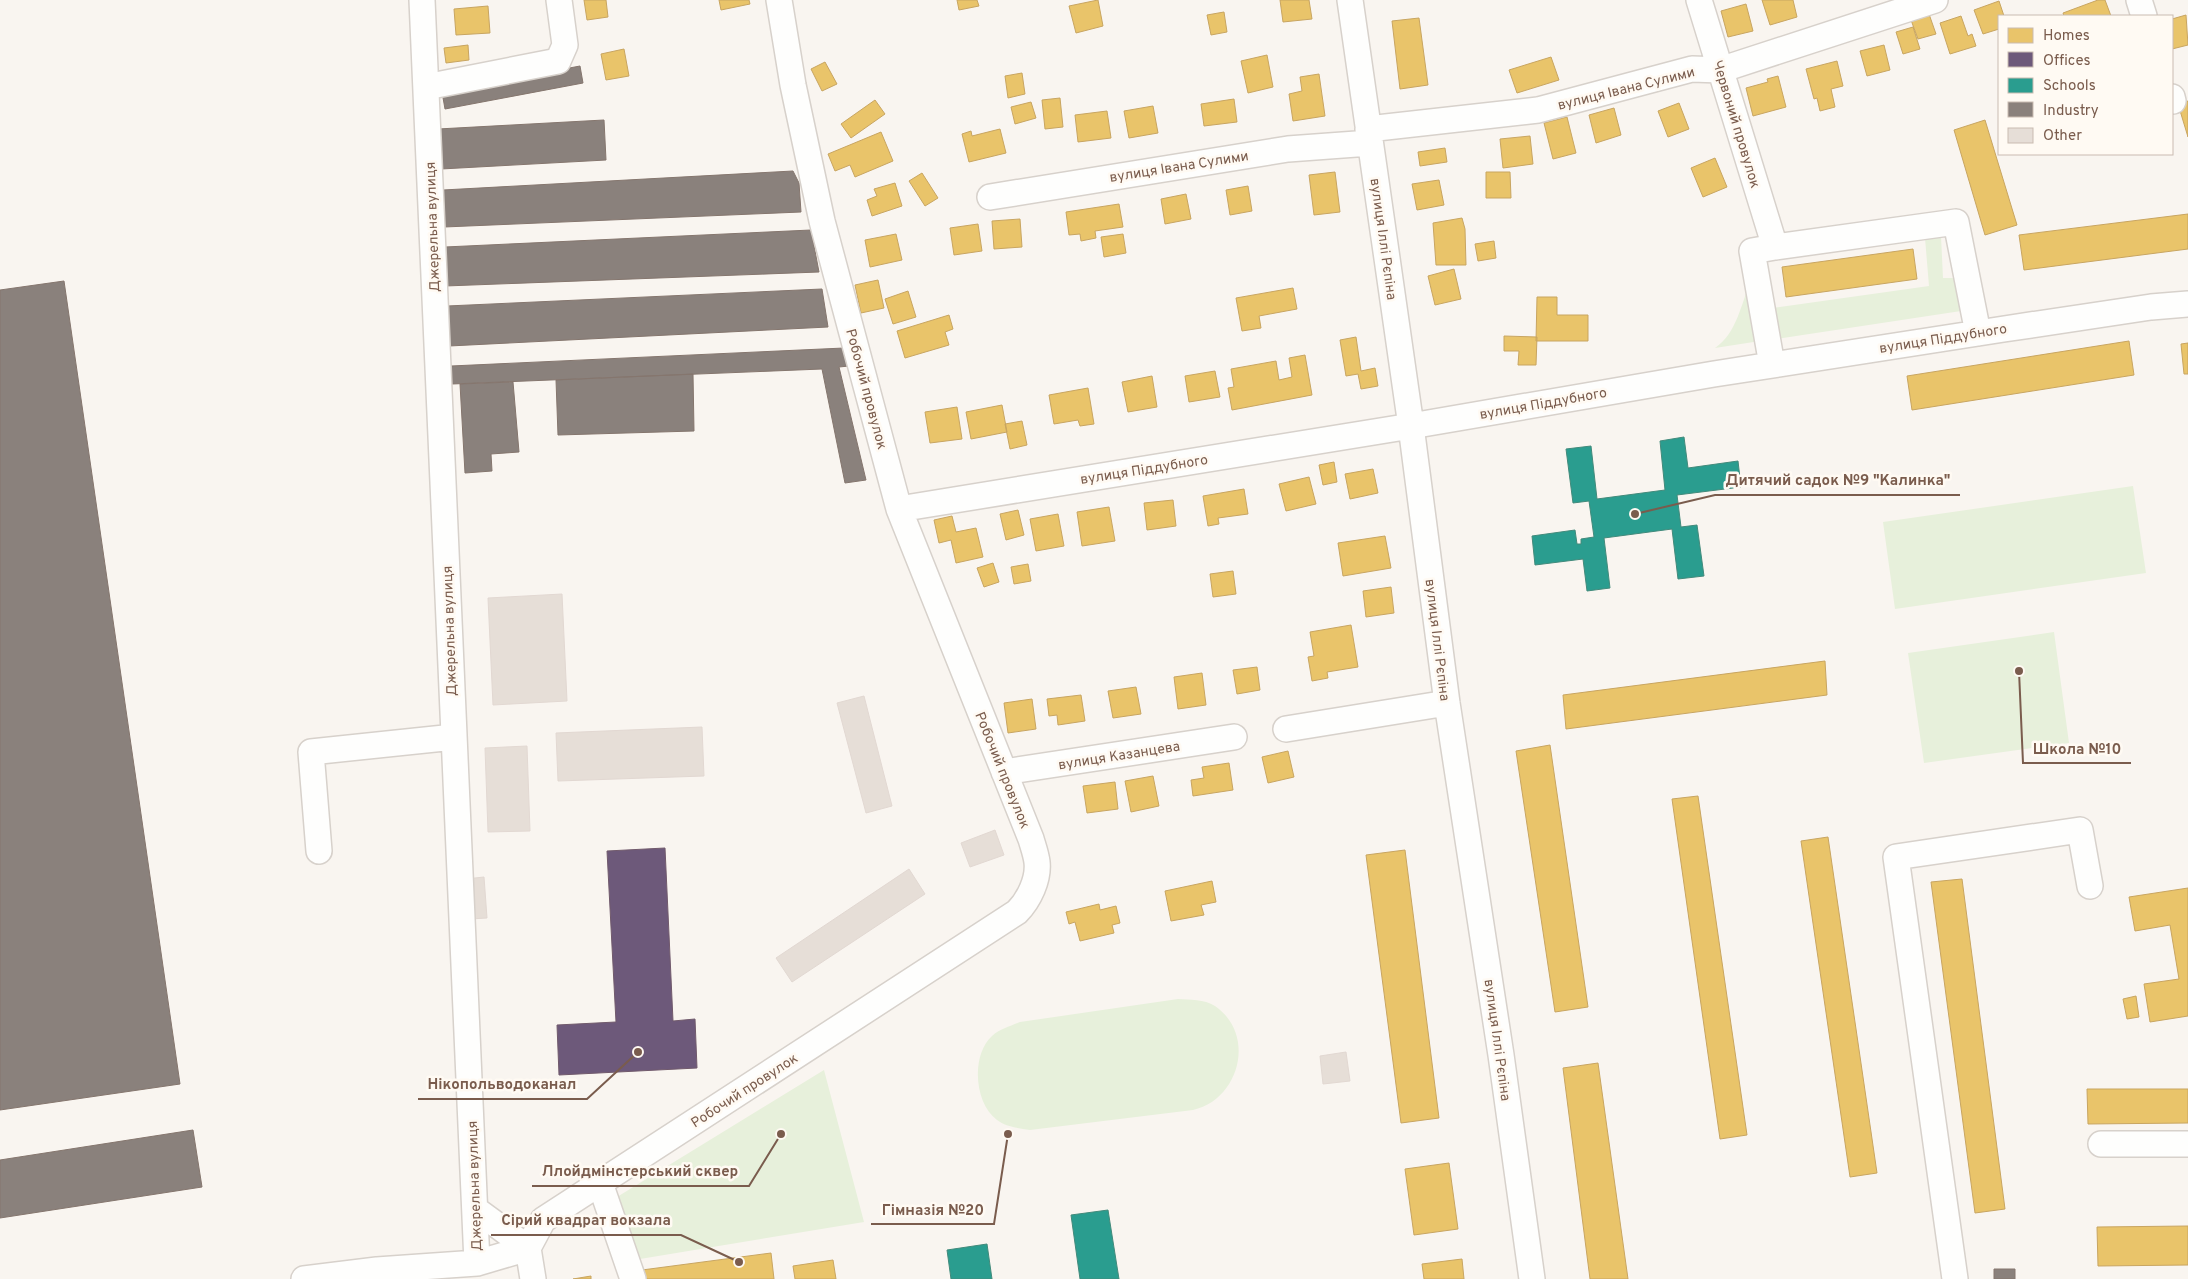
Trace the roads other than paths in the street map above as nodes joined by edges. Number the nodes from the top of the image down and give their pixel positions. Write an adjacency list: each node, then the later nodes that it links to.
1 (422, 0): 10 (street, Джерельна вулиця)
2 (558, 0): 10 (street)
3 (779, 0): 18 (street, Робочий провулок)
4 (1350, 0): 11 (street, вулиця Іллі Рєпіна)
5 (1699, 0): 9 (street, Червоний провулок)
6 (1935, 0): 9 (street, вулиця Івана Сулими)
7 (2139, 0): 8 (street)
8 (2144, 15)
9 (1720, 70): 11 (street, вулиця Івана Сулими); 13 (street, Червоний провулок)
10 (426, 87): 21 (street, Джерельна вулиця)
11 (1369, 136): 12 (street, вулиця Івана Сулими); 17 (street, вулиця Іллі Рєпіна)
12 (990, 197)
13 (1775, 248): 15 (street); 16 (street)
14 (2188, 304): 15 (street, вулиця Піддубного)
15 (1978, 332): 16 (street, вулиця Піддубного)
16 (1772, 365): 17 (street, вулиця Піддубного)
17 (1411, 426): 18 (street, вулиця Піддубного); 19 (street, вулиця Іллі Рєпіна)
18 (899, 509): 23 (street, Робочий провулок)
19 (1447, 703): 20 (street); 35 (street, вулиця Іллі Рєпіна)
20 (1286, 729)
21 (454, 737): 24 (street); 29 (street, Джерельна вулиця)
22 (1234, 737): 23 (street, вулиця Казанцева)
23 (1004, 772): 28 (street, Робочий провулок)
24 (318, 851)
25 (2090, 886): 36 (street)
26 (2100, 1144): 27 (street)
27 (2188, 1144)
28 (600, 1183): 30 (street, Робочий провулок); 34 (street)
29 (475, 1209): 30 (street); 31 (street, Джерельна вулиця)
30 (528, 1248): 31 (street); 33 (street)
31 (477, 1263): 32 (street)
32 (304, 1279)
33 (533, 1279)
34 (633, 1279)
35 (1532, 1279)
36 (1955, 1279)

